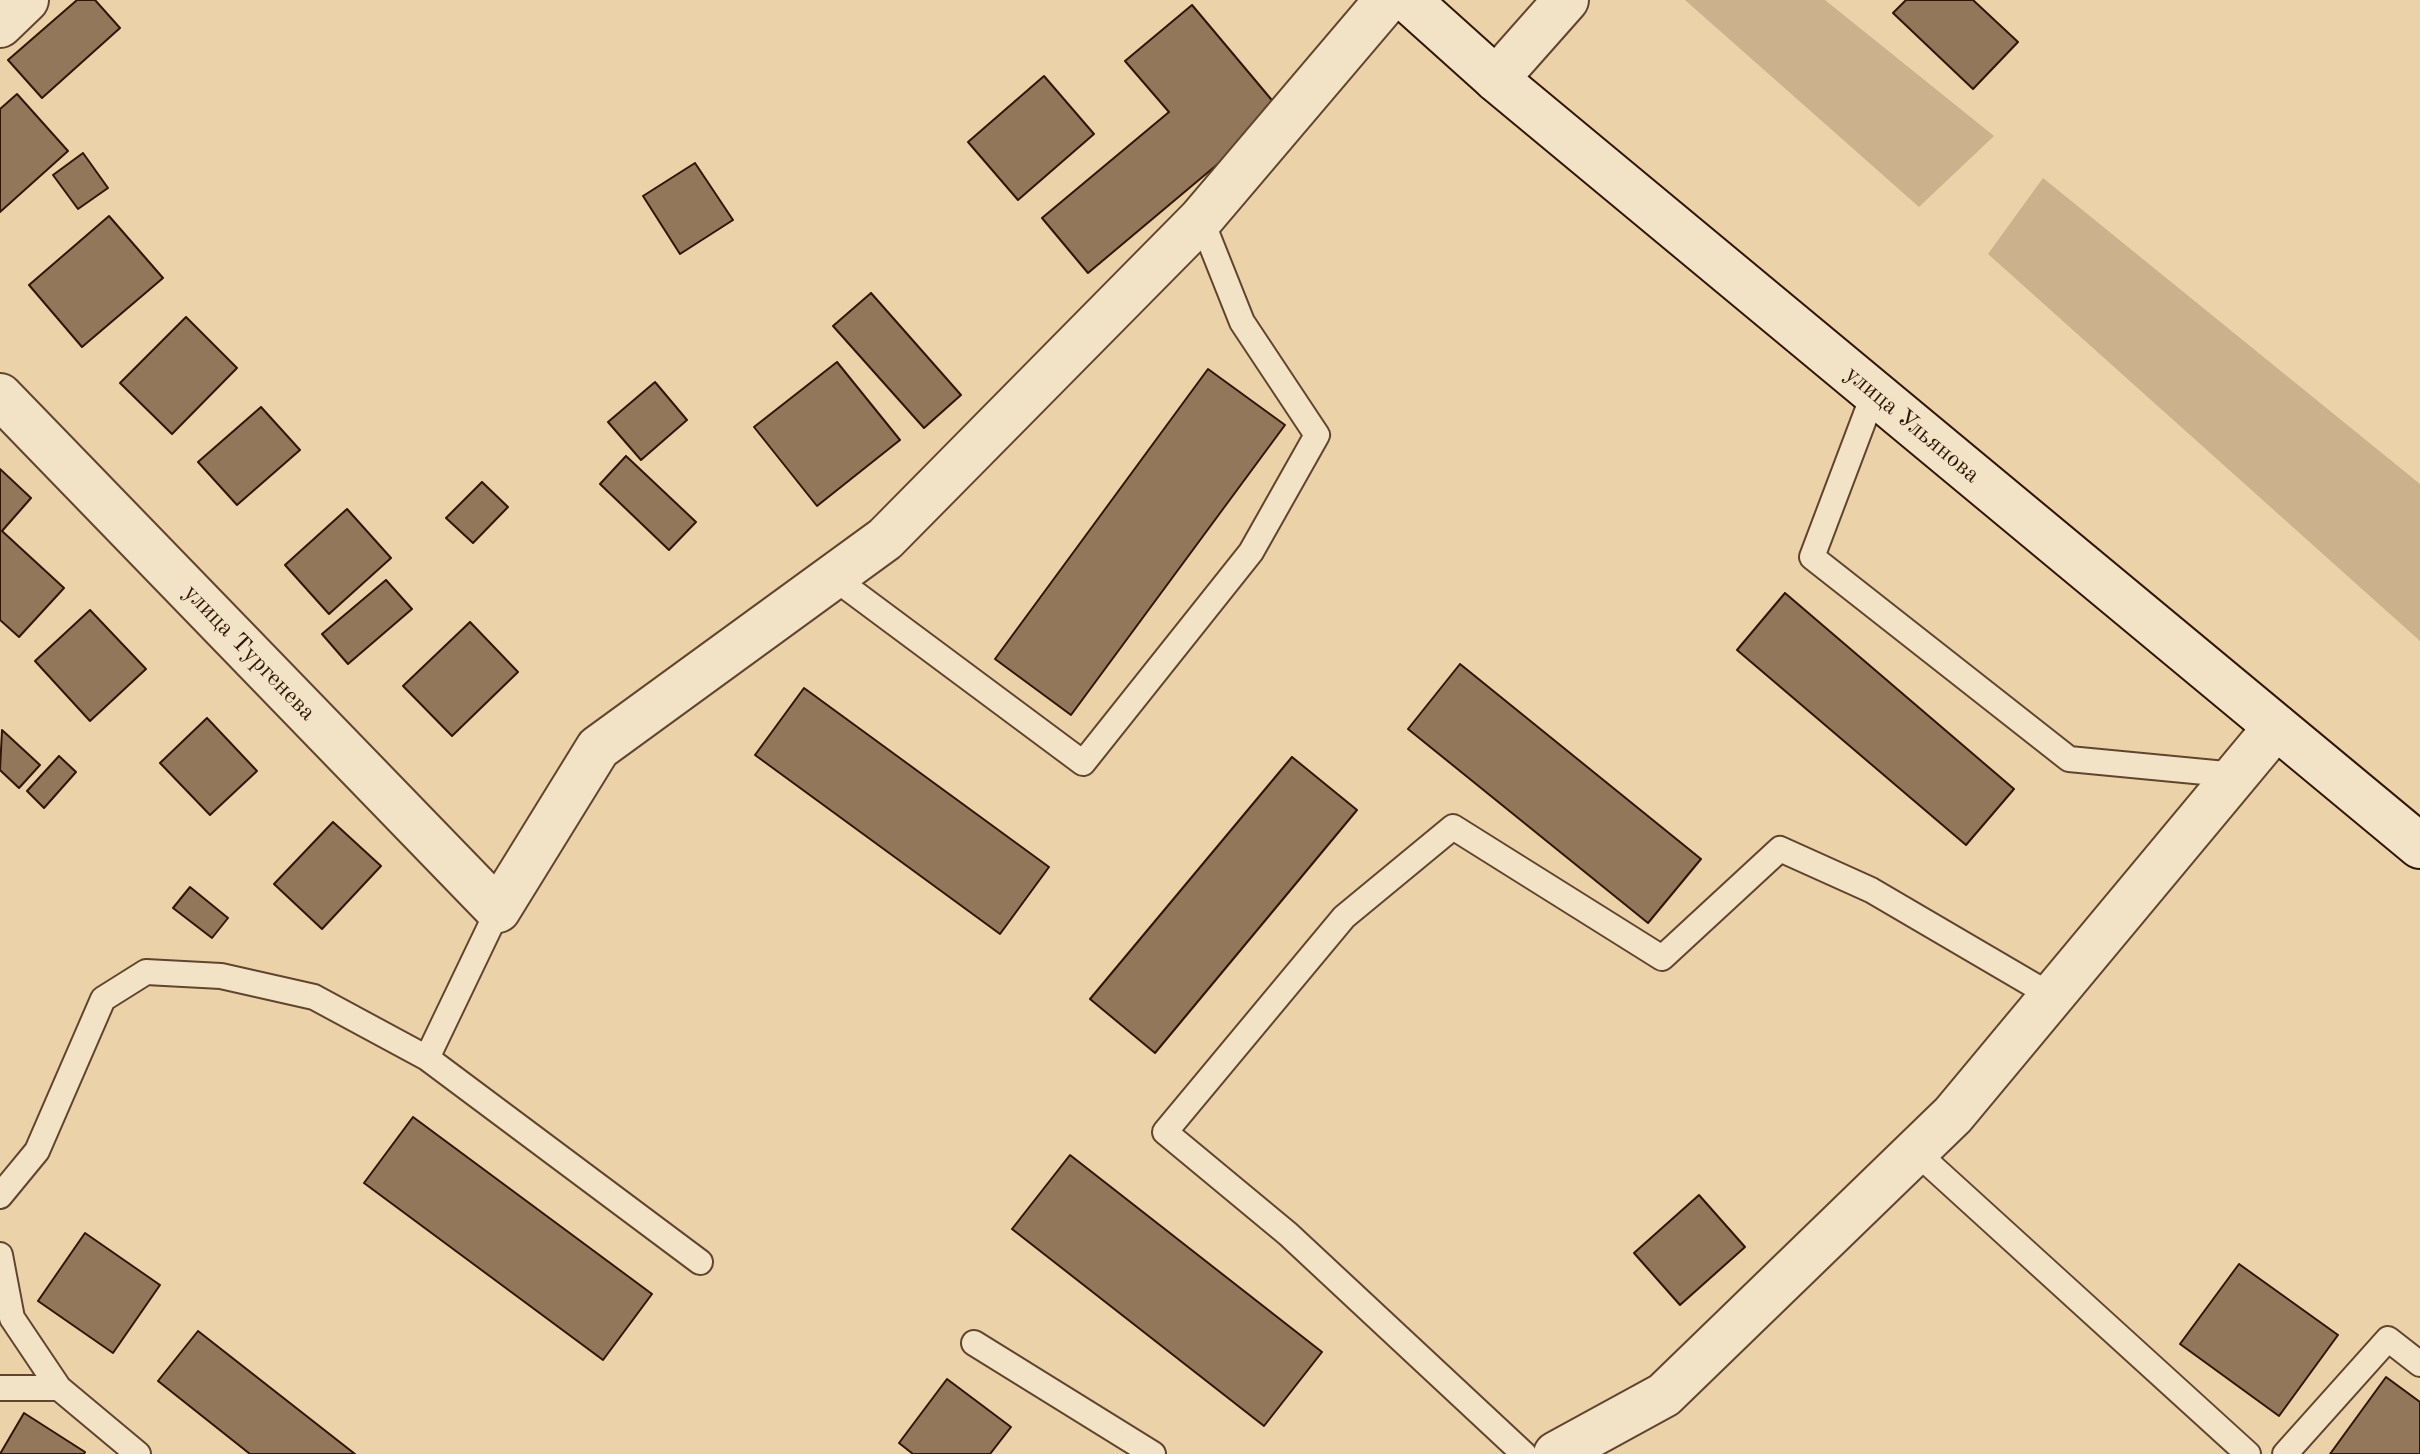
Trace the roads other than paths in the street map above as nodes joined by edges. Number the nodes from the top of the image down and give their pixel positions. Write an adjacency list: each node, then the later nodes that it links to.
1 (26, 0): 5 (street)
2 (1387, 0): 7 (street)
3 (1408, 0): 6 (street, улица Ульянова)
4 (1566, 0): 6 (street)
5 (0, 25)
6 (1496, 79): 8 (street, улица Ульянова)
7 (1201, 219): 10 (street); 10 (lane)
8 (1874, 393): 11 (street, улица Ульянова); 12 (lane)
9 (0, 396): 14 (street, улица Тургенева)
10 (833, 577): 14 (street)
11 (2276, 727): 12 (street); 13 (street, улица Ульянова)
12 (2236, 775): 15 (street)
13 (2420, 846)
14 (498, 910): 16 (lane)
15 (2052, 996): 17 (street); 27 (lane)
16 (427, 1058): 18 (lane); 20 (lane)
17 (1915, 1151): 28 (street); 29 (lane)
18 (0, 1196)
19 (0, 1255): 24 (lane)
20 (700, 1262)
21 (974, 1343): 26 (lane)
22 (2420, 1364): 30 (lane)
23 (0, 1388): 24 (lane)
24 (59, 1388): 25 (lane)
25 (138, 1454)
26 (1153, 1454)
27 (1524, 1454)
28 (1556, 1454)
29 (2248, 1454)
30 (2285, 1454)

